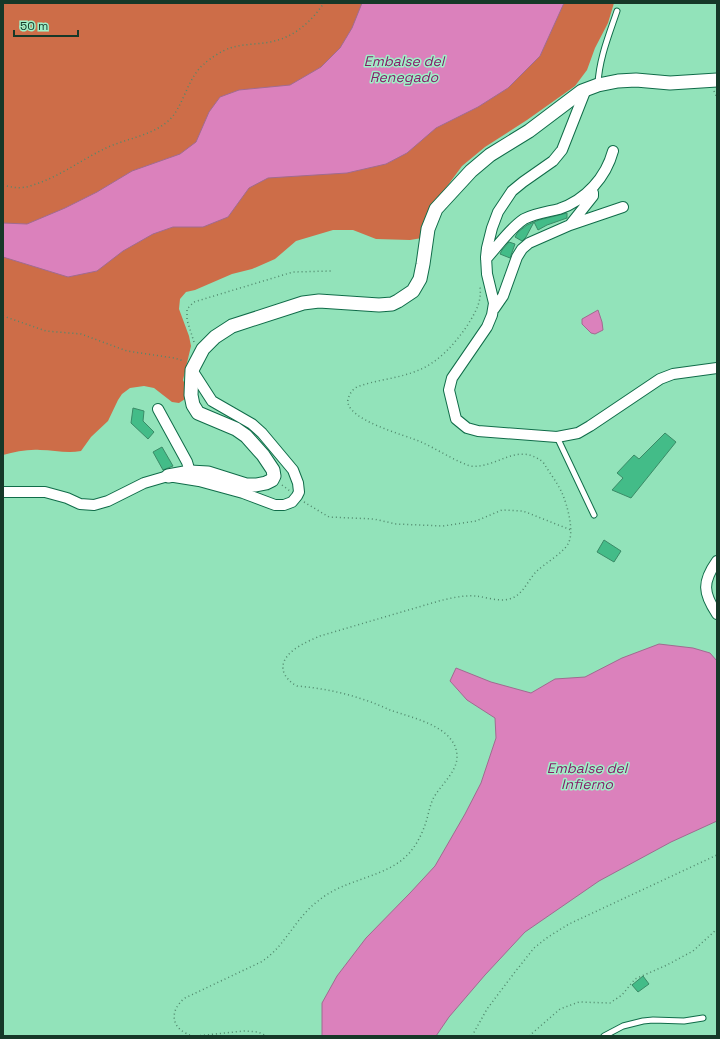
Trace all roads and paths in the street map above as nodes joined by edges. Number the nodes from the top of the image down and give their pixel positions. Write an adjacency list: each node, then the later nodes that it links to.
1 (324, 3): 6 (path)
2 (617, 11): 4 (lane)
3 (717, 80): 4 (street)
4 (592, 87): 10 (street); 15 (street)
5 (614, 151): 7 (street)
6 (3, 185)
7 (591, 190): 9 (street); 10 (street)
8 (623, 207): 9 (street)
9 (570, 225): 13 (street)
10 (486, 259): 13 (street)
11 (331, 271): 15 (path)
12 (479, 281): 26 (path)
13 (494, 309): 19 (street)
14 (3, 316): 17 (path)
15 (203, 349): 17 (street)
16 (717, 368): 19 (street)
17 (192, 370): 22 (street); 24 (street)
18 (158, 409): 20 (street)
19 (557, 437): 25 (lane)
20 (190, 472): 21 (street); 22 (street)
21 (168, 476): 23 (street); 24 (street)
22 (273, 478): 24 (path)
23 (3, 492)
24 (297, 496): 26 (path)
25 (594, 515)
26 (571, 530): 32 (path)
27 (717, 561): 28 (street)
28 (717, 614)
29 (717, 855): 34 (path)
30 (717, 929): 35 (path)
31 (703, 1018): 36 (lane)
32 (195, 1036): 33 (path)
33 (267, 1036)
34 (472, 1036)
35 (529, 1036)
36 (604, 1036)

